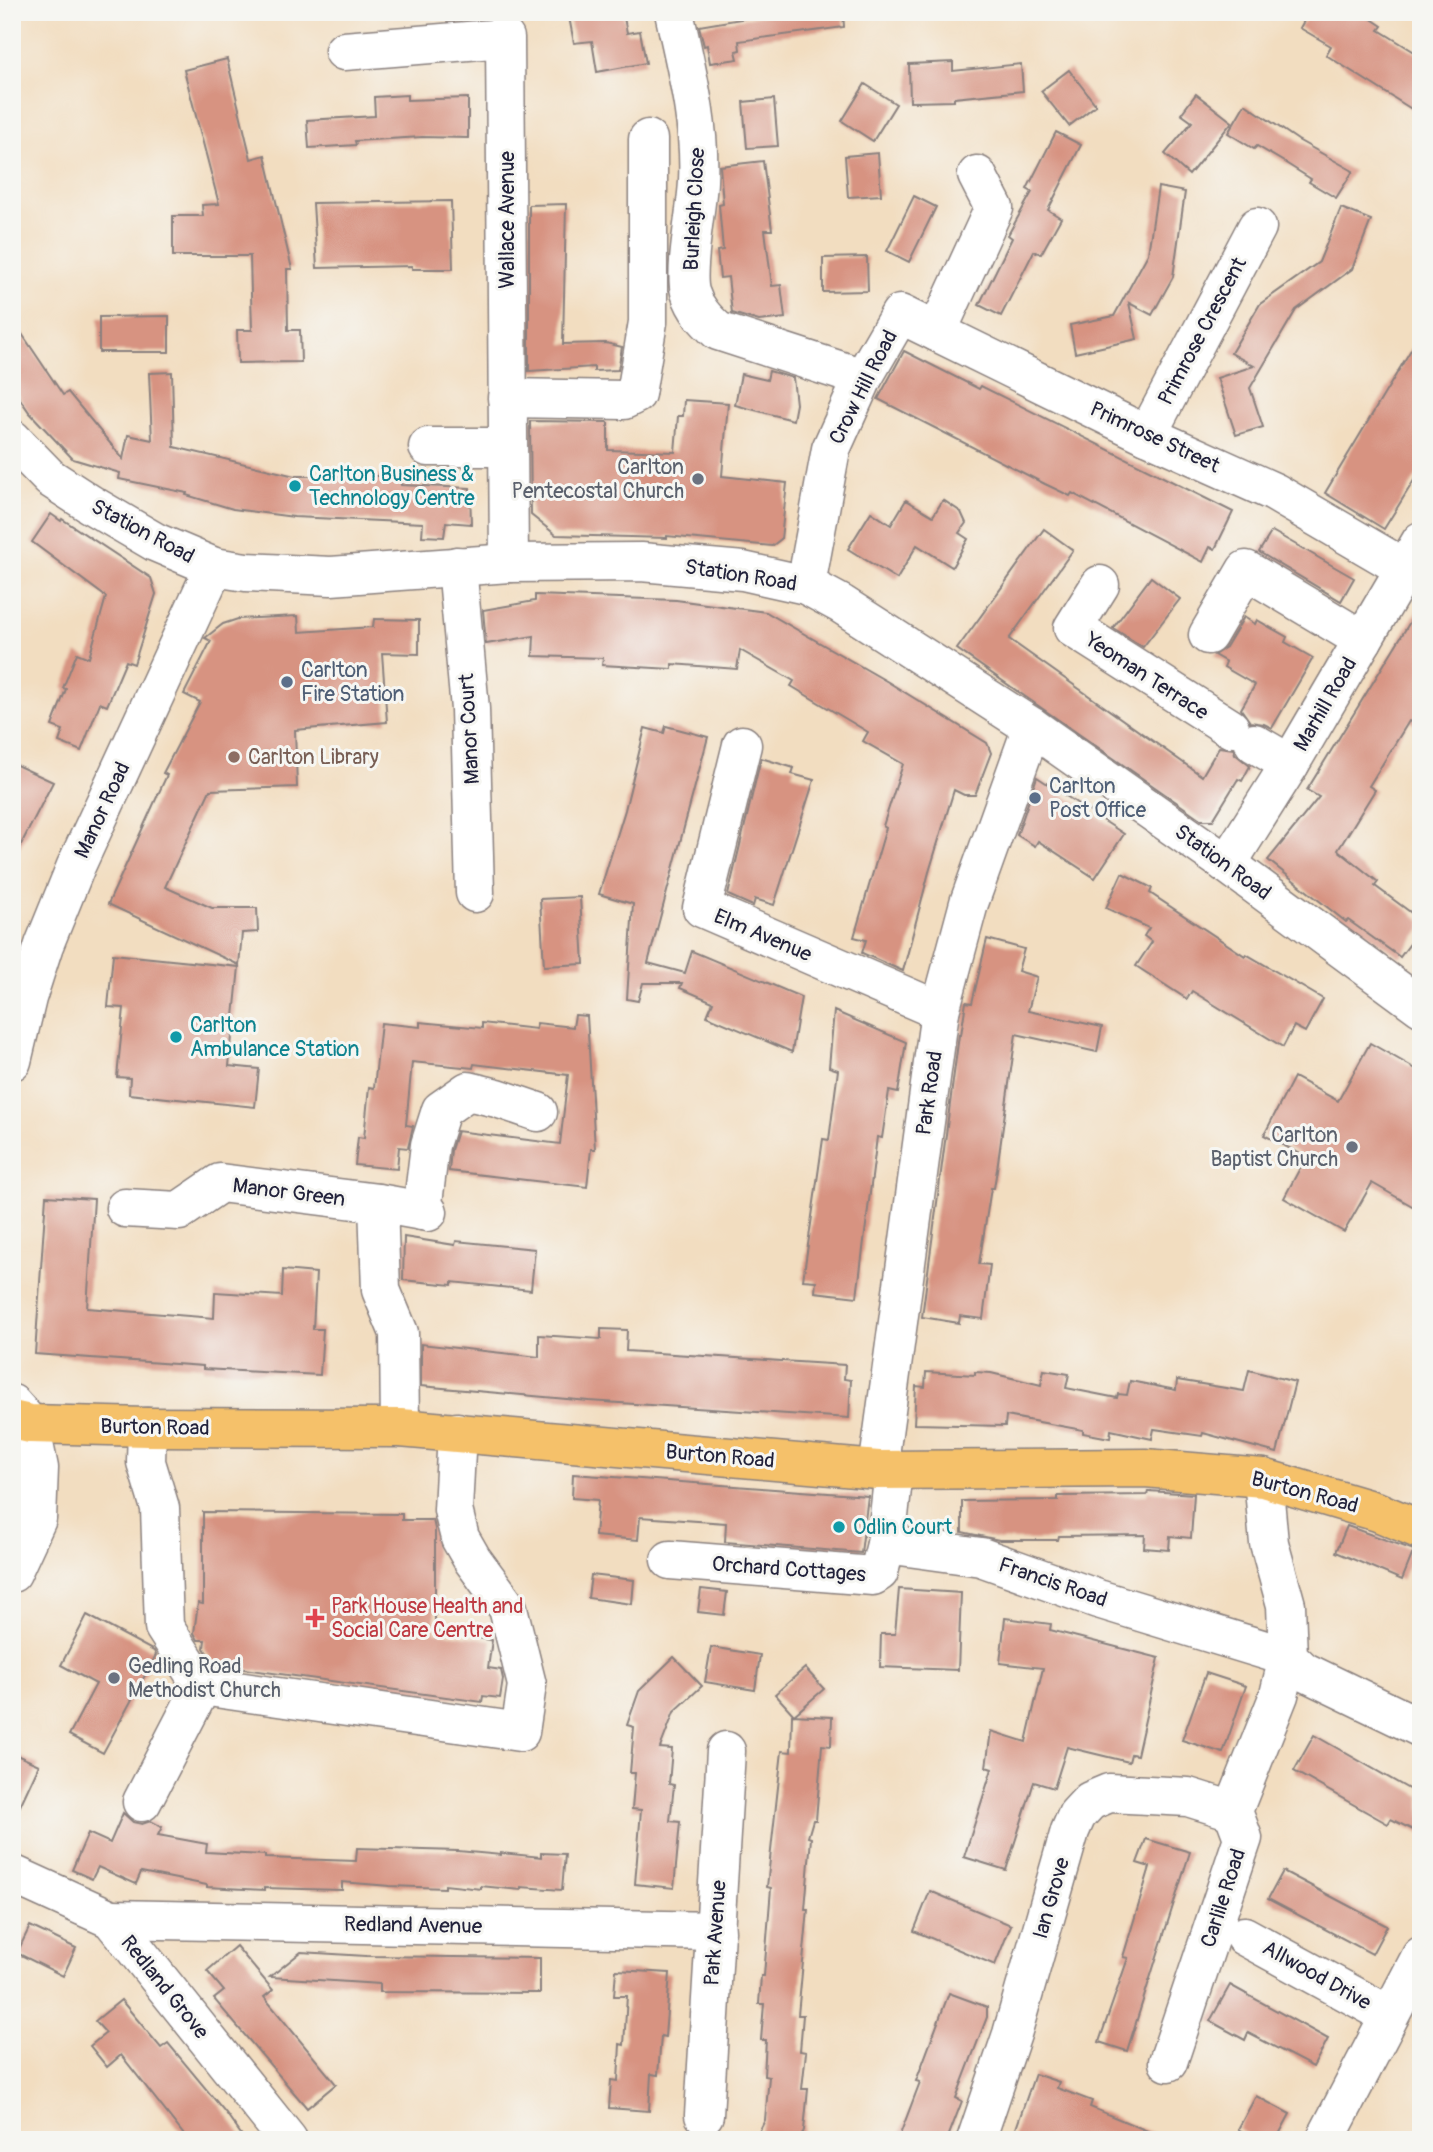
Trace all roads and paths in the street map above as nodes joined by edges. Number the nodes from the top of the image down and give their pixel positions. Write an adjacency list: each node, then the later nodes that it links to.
1 (674, 12): 8 (street, Burleigh Close)
2 (344, 51): 9 (street, Wallace Avenue)
3 (648, 139): 9 (street)
4 (977, 175): 7 (street)
5 (1257, 227): 10 (street, Primrose Crescent)
6 (900, 314): 7 (street, Primrose Street); 8 (street, Crow Hill Road)
7 (937, 332): 10 (street, Primrose Street)
8 (863, 378): 19 (street, Crow Hill Road)
9 (507, 398): 13 (street, Wallace Avenue)
10 (1147, 435): 14 (street, Primrose Street)
11 (12, 439): 17 (street, Station Road)
12 (428, 447): 13 (street)
13 (508, 447): 15 (street, Wallace Avenue)
14 (1413, 555): 21 (street, Marhill Road)
15 (509, 563): 16 (street, Station Road); 19 (street, Station Road)
16 (457, 566): 17 (street, Station Road); 26 (street, Manor Court)
17 (214, 567): 29 (street, Manor Road)
18 (1100, 584): 24 (street, Yeoman Terrace)
19 (806, 585): 22 (street, Station Road)
20 (1208, 635): 21 (street)
21 (1363, 640): 24 (street, Marhill Road)
22 (1032, 727): 25 (street, Station Road); 28 (street, Park Road)
23 (742, 745): 28 (street, Elm Avenue)
24 (1290, 764): 25 (street, Marhill Road)
25 (1227, 864): 27 (street, Station Road)
26 (475, 893)
27 (1417, 998)
28 (940, 1012): 37 (street, Park Road)
29 (12, 1061)
30 (538, 1112): 31 (street, Manor Green)
31 (378, 1203): 32 (street, Manor Green); 35 (street)
32 (125, 1208)
33 (18, 1416): 34 (main road, Burton Road); 42 (street)
34 (147, 1427): 35 (main road, Burton Road); 44 (street)
35 (400, 1428): 36 (main road, Burton Road)
36 (457, 1432): 37 (main road, Burton Road); 44 (street)
37 (886, 1470): 38 (main road, Burton Road); 40 (street)
38 (1263, 1478): 39 (main road, Burton Road); 43 (street)
39 (1421, 1530)
40 (886, 1545): 41 (street, Orchard Cottages); 43 (street, Francis Road)
41 (670, 1560)
42 (12, 1573)
43 (1288, 1657): 45 (street, Francis Road); 48 (street)
44 (202, 1686): 47 (street)
45 (1421, 1728)
46 (726, 1751): 51 (street, Park Avenue)
47 (142, 1802)
48 (1233, 1811): 55 (street, Carlile Road); 58 (street, Ian Grove)
49 (12, 1874): 50 (street, Redland Grove)
50 (111, 1919): 51 (street, Redland Avenue); 57 (street, Redland Grove)
51 (716, 1931): 56 (street, Park Avenue)
52 (1244, 1936): 54 (street, Allwood Drive)
53 (1421, 1956): 54 (street, Allwood Drive)
54 (1389, 2015): 59 (street, Allwood Drive)
55 (1168, 2062)
56 (704, 2115)
57 (288, 2140)
58 (976, 2140)
59 (1325, 2140)

